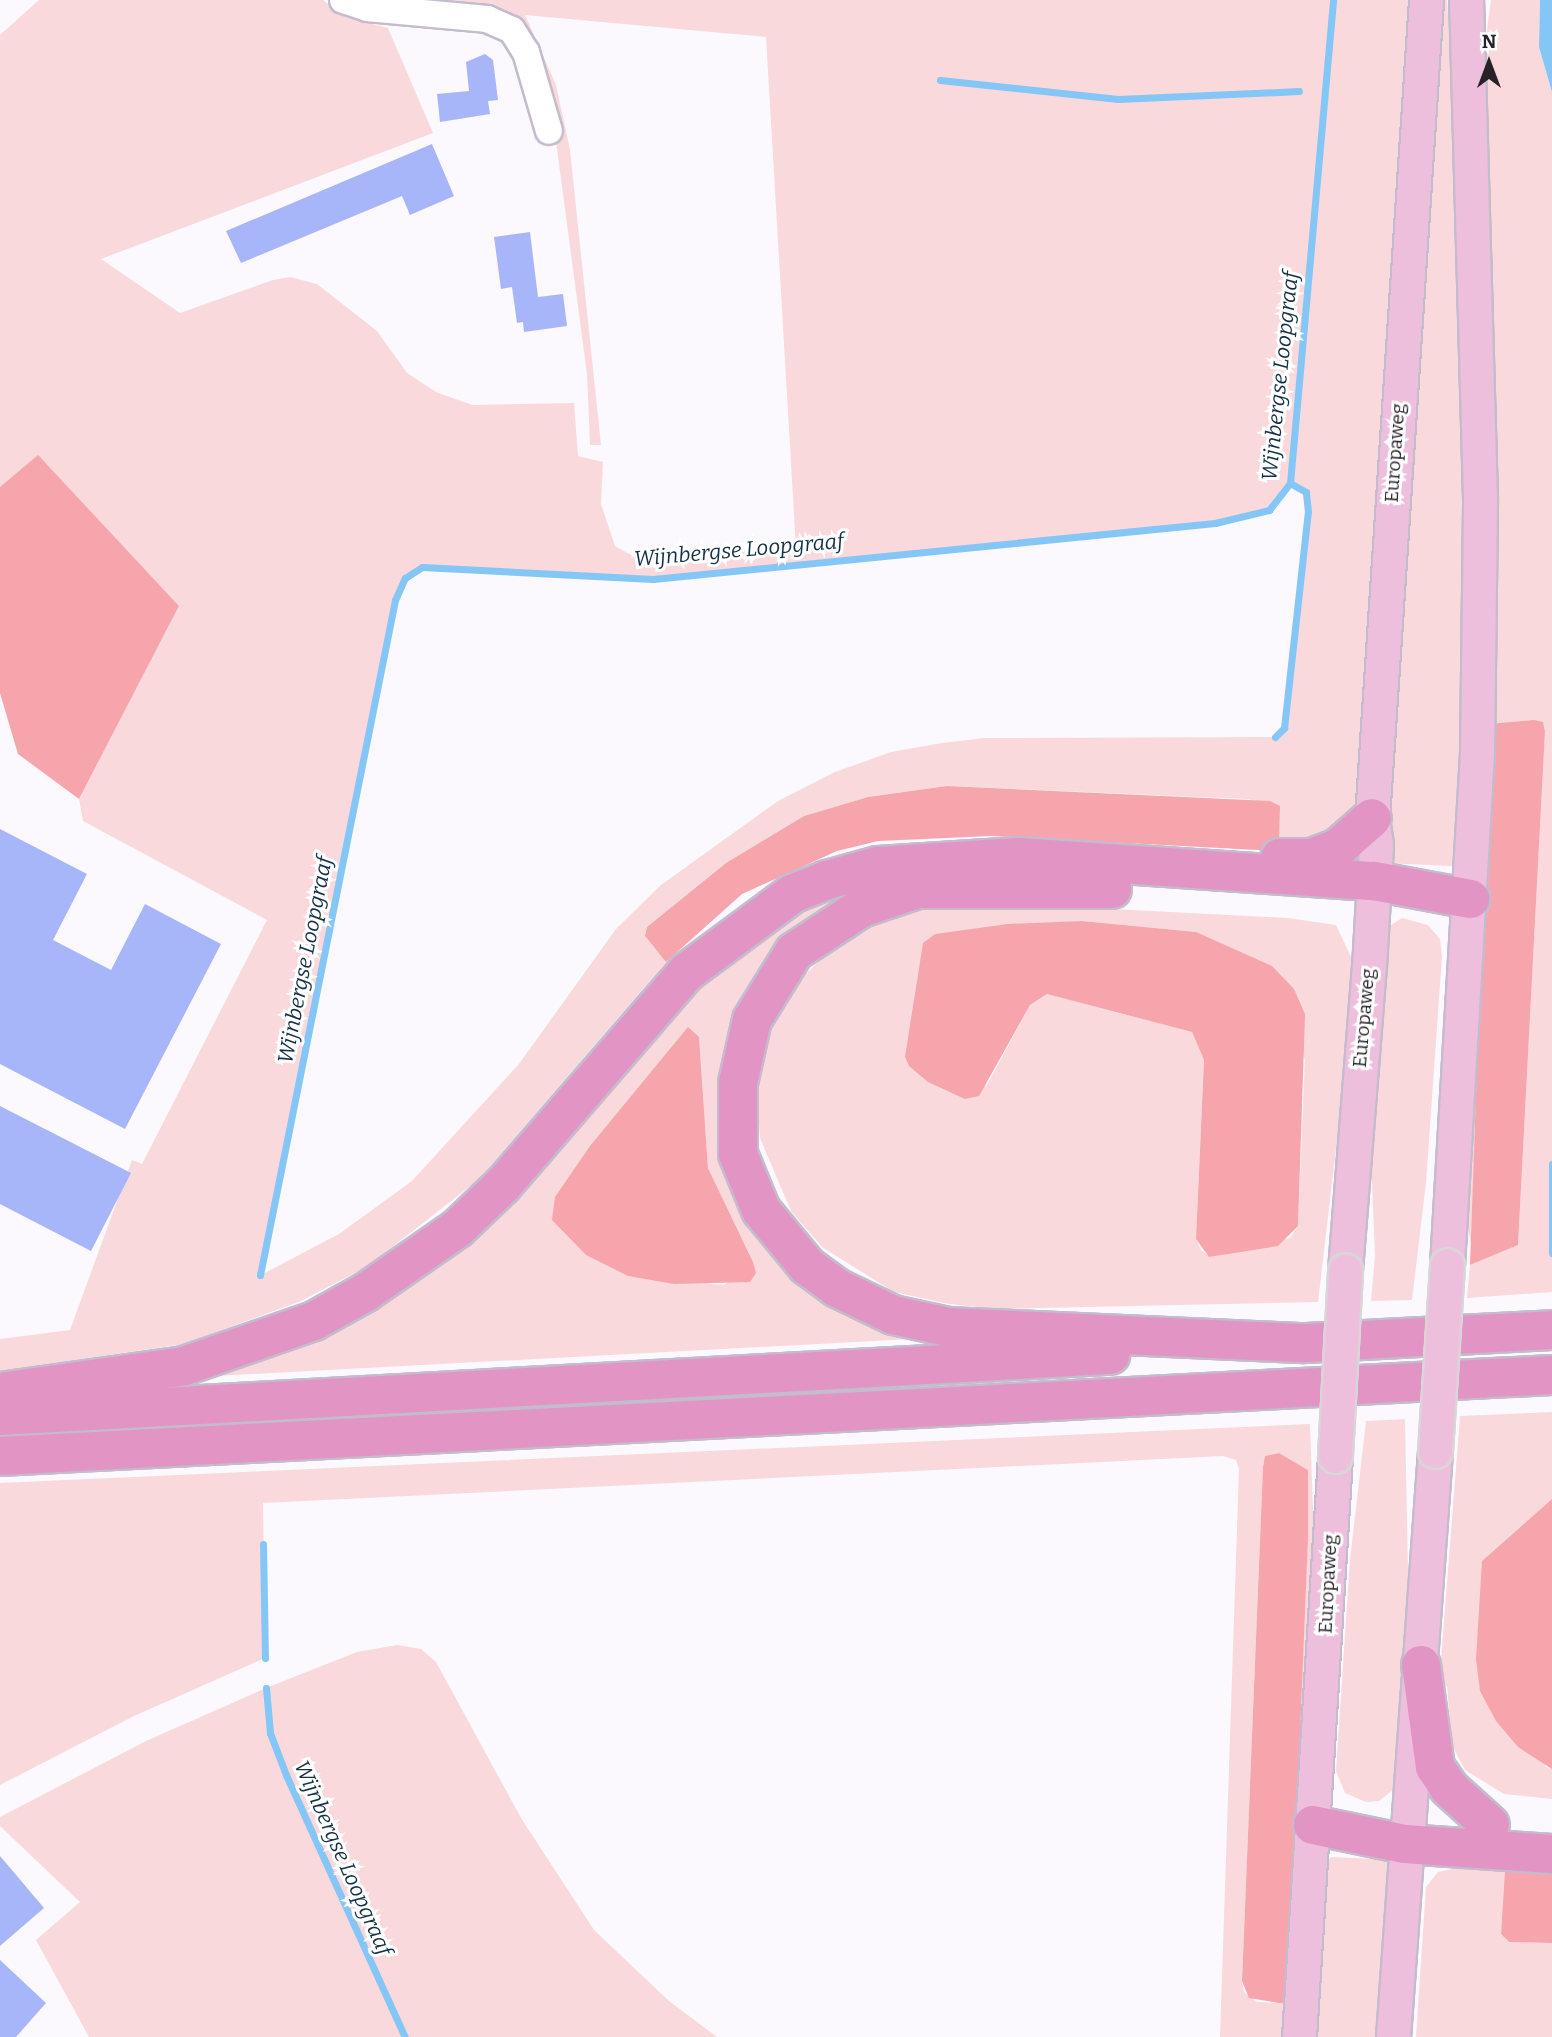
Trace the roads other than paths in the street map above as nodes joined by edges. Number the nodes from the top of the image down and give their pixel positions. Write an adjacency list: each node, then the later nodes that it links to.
1 (343, 0): 4 (street)
2 (1426, 0): 5 (main road, Europaweg)
3 (1466, 0): 8 (main road)
4 (549, 131)
5 (1372, 818): 6 (highway); 7 (main road, Europaweg)
6 (1199, 869): 7 (highway); 14 (highway)
7 (1373, 893): 8 (highway); 10 (highway); 18 (main road, Europaweg, bridge)
8 (1471, 899): 17 (main road, bridge)
9 (1552, 1330): 10 (highway)
10 (1306, 1343): 15 (highway)
11 (1552, 1375): 12 (highway)
12 (1490, 1379): 13 (highway); 16 (highway)
13 (1552, 1384)
14 (0, 1392)
15 (0, 1416)
16 (0, 1456)
17 (1421, 1665): 19 (highway); 21 (main road)
18 (1313, 1825): 21 (highway); 23 (main road, Europaweg)
19 (1490, 1825): 20 (highway); 21 (highway)
20 (1552, 1828)
21 (1406, 1832): 22 (highway); 24 (main road)
22 (1552, 1854)
23 (1299, 2037)
24 (1393, 2037)

